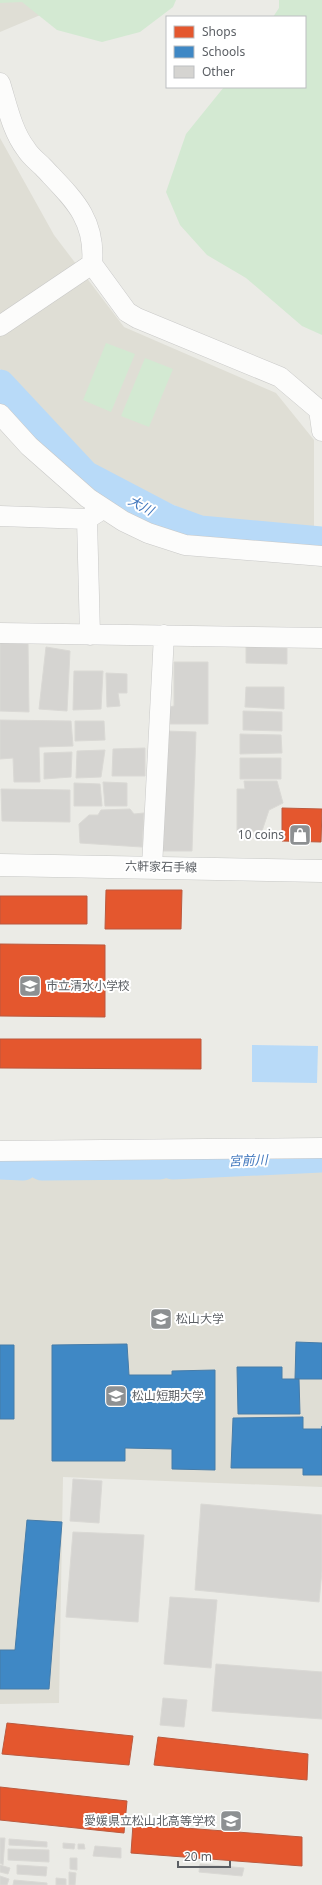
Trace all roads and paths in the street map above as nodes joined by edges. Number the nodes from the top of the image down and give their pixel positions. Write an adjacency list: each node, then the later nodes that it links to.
1 (0, 84): 2 (street)
2 (92, 264): 3 (street); 5 (street)
3 (0, 326)
4 (0, 414): 6 (street)
5 (322, 431)
6 (95, 514): 7 (street); 8 (street); 10 (street)
7 (0, 516)
8 (322, 556)
9 (0, 634): 10 (street)
10 (90, 634): 11 (street)
11 (164, 635): 12 (street); 14 (street)
12 (322, 638)
13 (0, 865): 14 (main road, 六軒家石手線)
14 (152, 867): 15 (main road, 六軒家石手線)
15 (322, 871)
16 (322, 1148): 17 (street)
17 (0, 1151)

